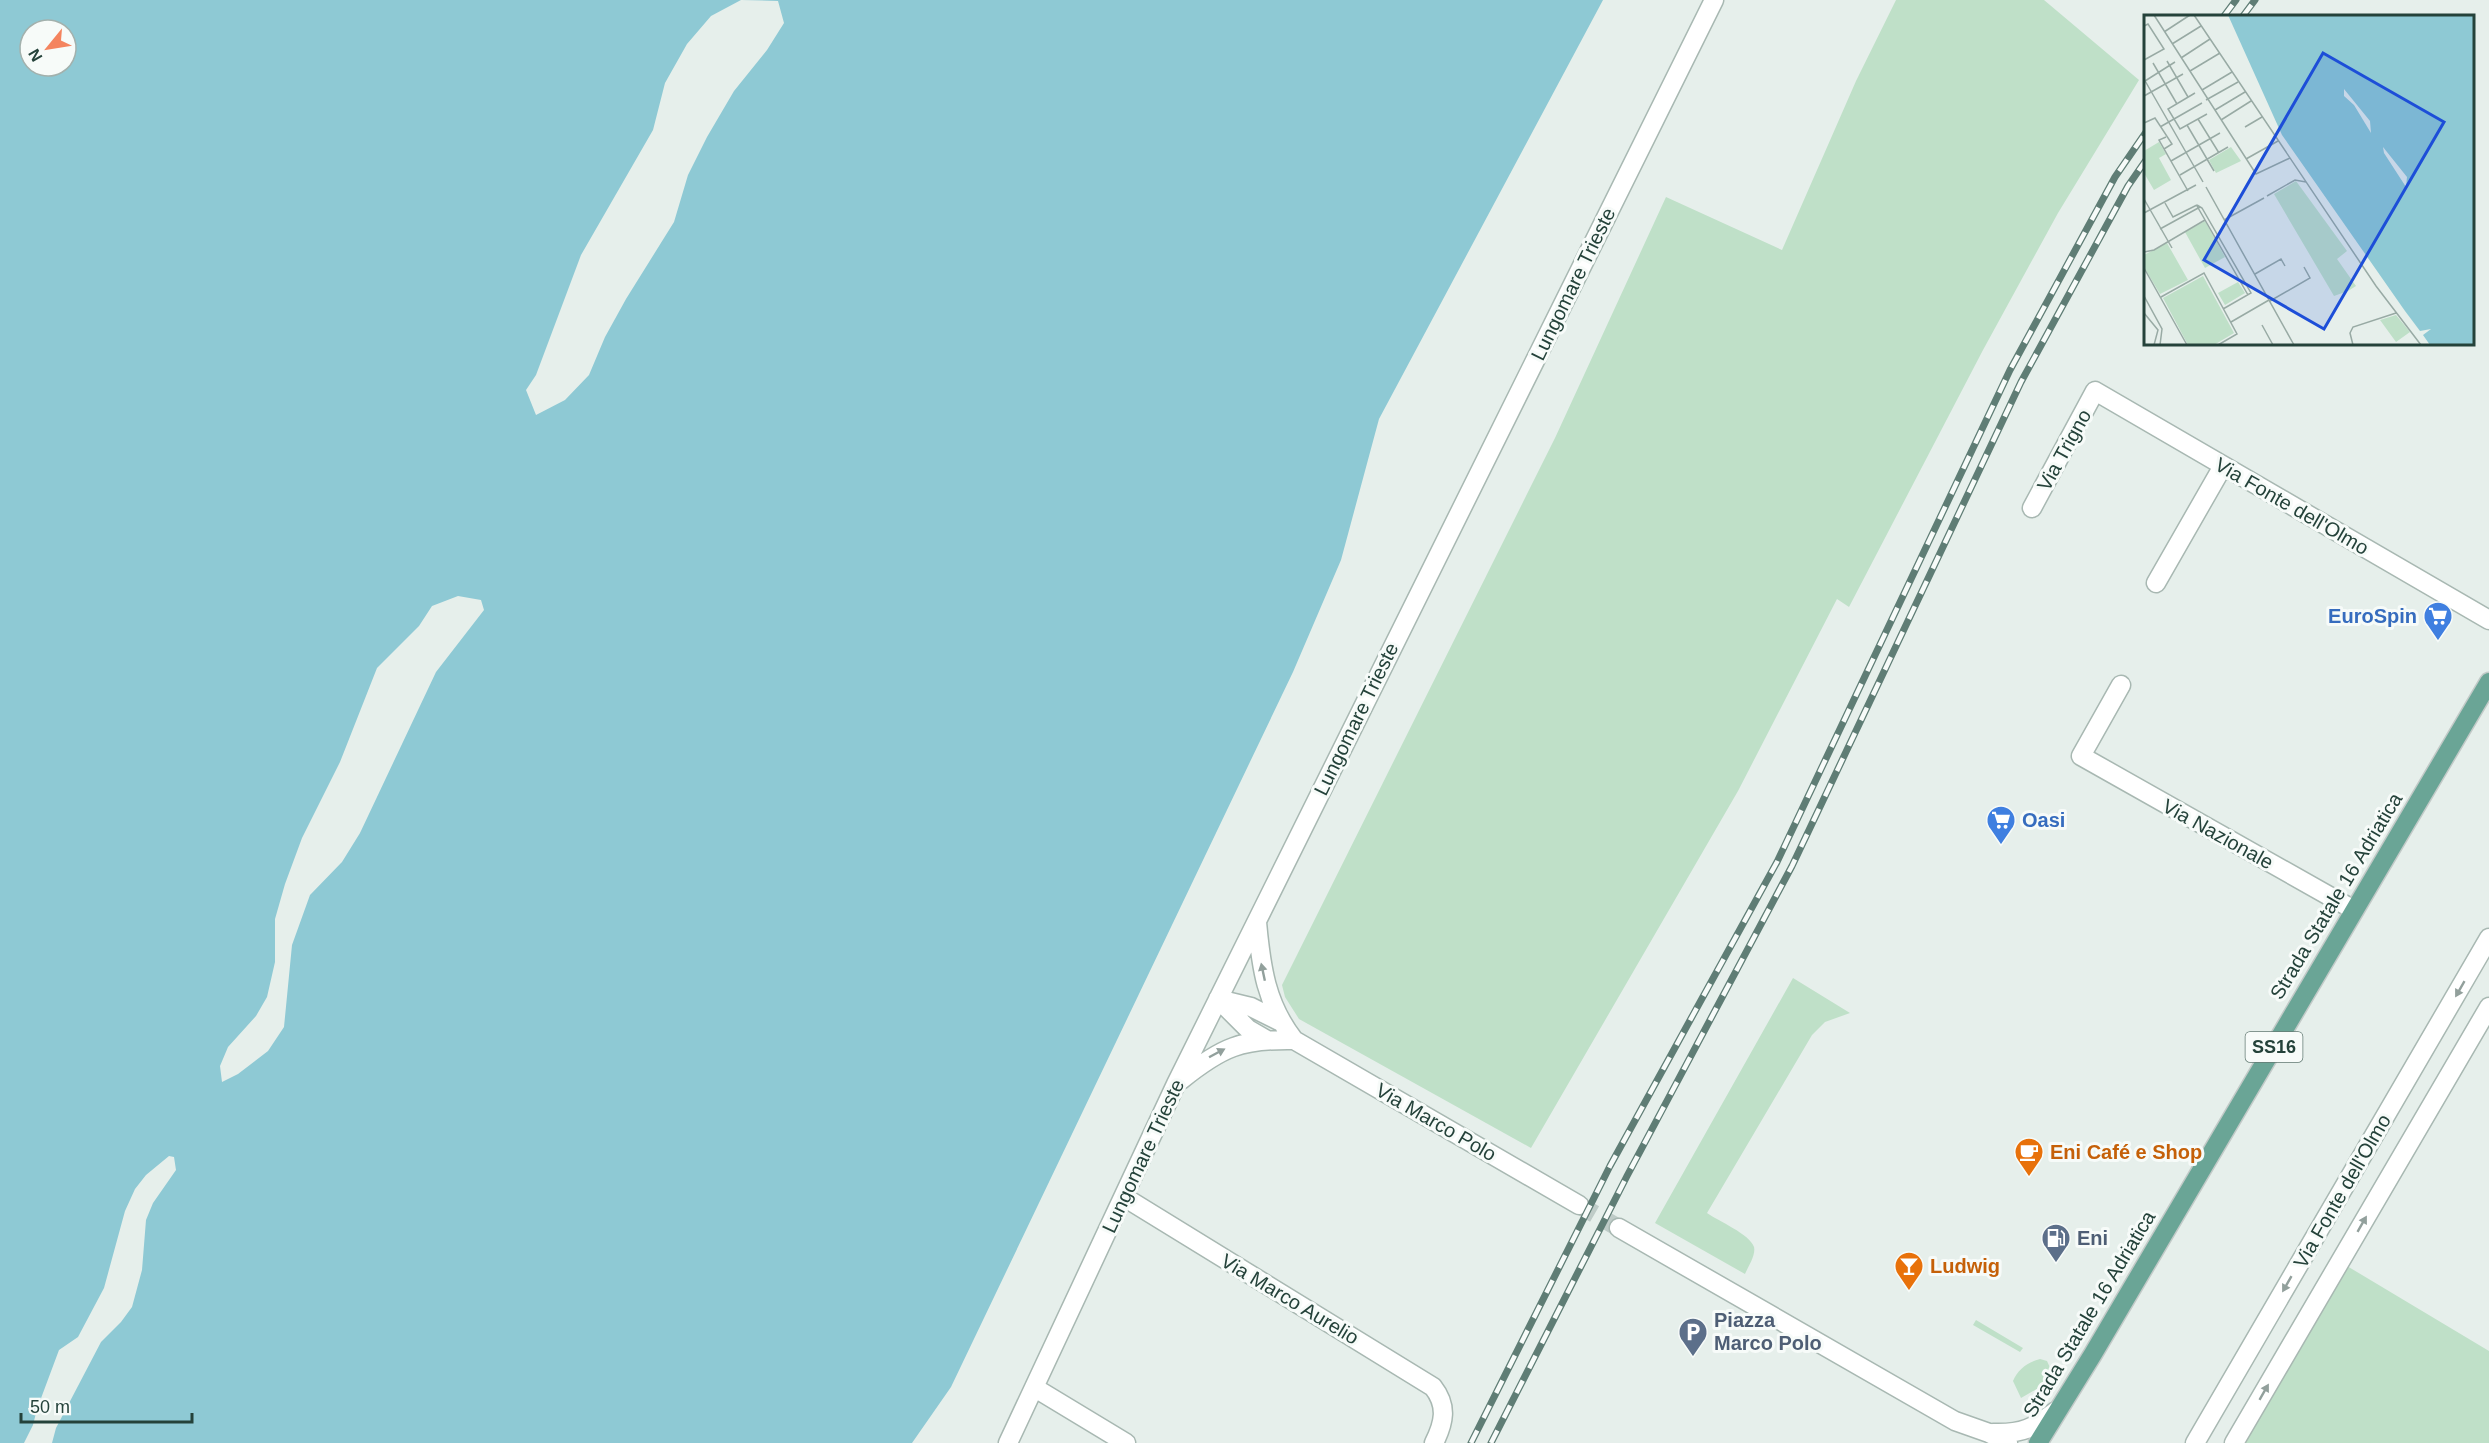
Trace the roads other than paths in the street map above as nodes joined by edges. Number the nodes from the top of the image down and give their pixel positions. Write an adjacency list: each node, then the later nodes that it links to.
1 (1713, 0): 10 (street, Lungomare Trieste)
2 (2096, 391): 3 (street, Via Fonte dell'Olmo); 4 (street, Via Trigno)
3 (2223, 466): 5 (street); 6 (street, Via Fonte dell'Olmo)
4 (2032, 508)
5 (2156, 583)
6 (2489, 620)
7 (2489, 682): 9 (main road, Strada Statale 16 Adriatica / SS16)
8 (2121, 685): 9 (street, Via Nazionale)
9 (2354, 910): 22 (main road, Strada Statale 16 Adriatica / SS16)
10 (1257, 920): 12 (street, Lungomare Trieste); 14 (street, Via Marco Polo, one-way to 10)
11 (2489, 938): 29 (street, Via Fonte dell'Olmo, one-way to 29)
12 (1218, 999): 14 (street, Via Marco Polo); 15 (street); 17 (street, Lungomare Trieste)
13 (2489, 1007): 30 (street, Via Fonte dell'Olmo, one-way to 13)
14 (1279, 1021): 16 (street, Via Marco Polo)
15 (1267, 1040): 16 (street); 17 (street, one-way to 15)
16 (1294, 1040): 19 (street, Via Marco Polo)
17 (1176, 1084): 18 (street, Lungomare Trieste)
18 (1124, 1197): 21 (street, Lungomare Trieste); 26 (street, Via Marco Aurelio)
19 (1578, 1205)
20 (1619, 1228): 23 (street)
21 (1035, 1388): 24 (street, Lungomare Trieste); 25 (street)
22 (2056, 1411): 23 (street); 28 (main road, Strada Statale 16 Adriatica / SS16)
23 (1983, 1438): 27 (street)
24 (1008, 1443)
25 (1126, 1443)
26 (1434, 1443)
27 (2008, 1443)
28 (2038, 1443)
29 (2195, 1443)
30 (2234, 1443)

